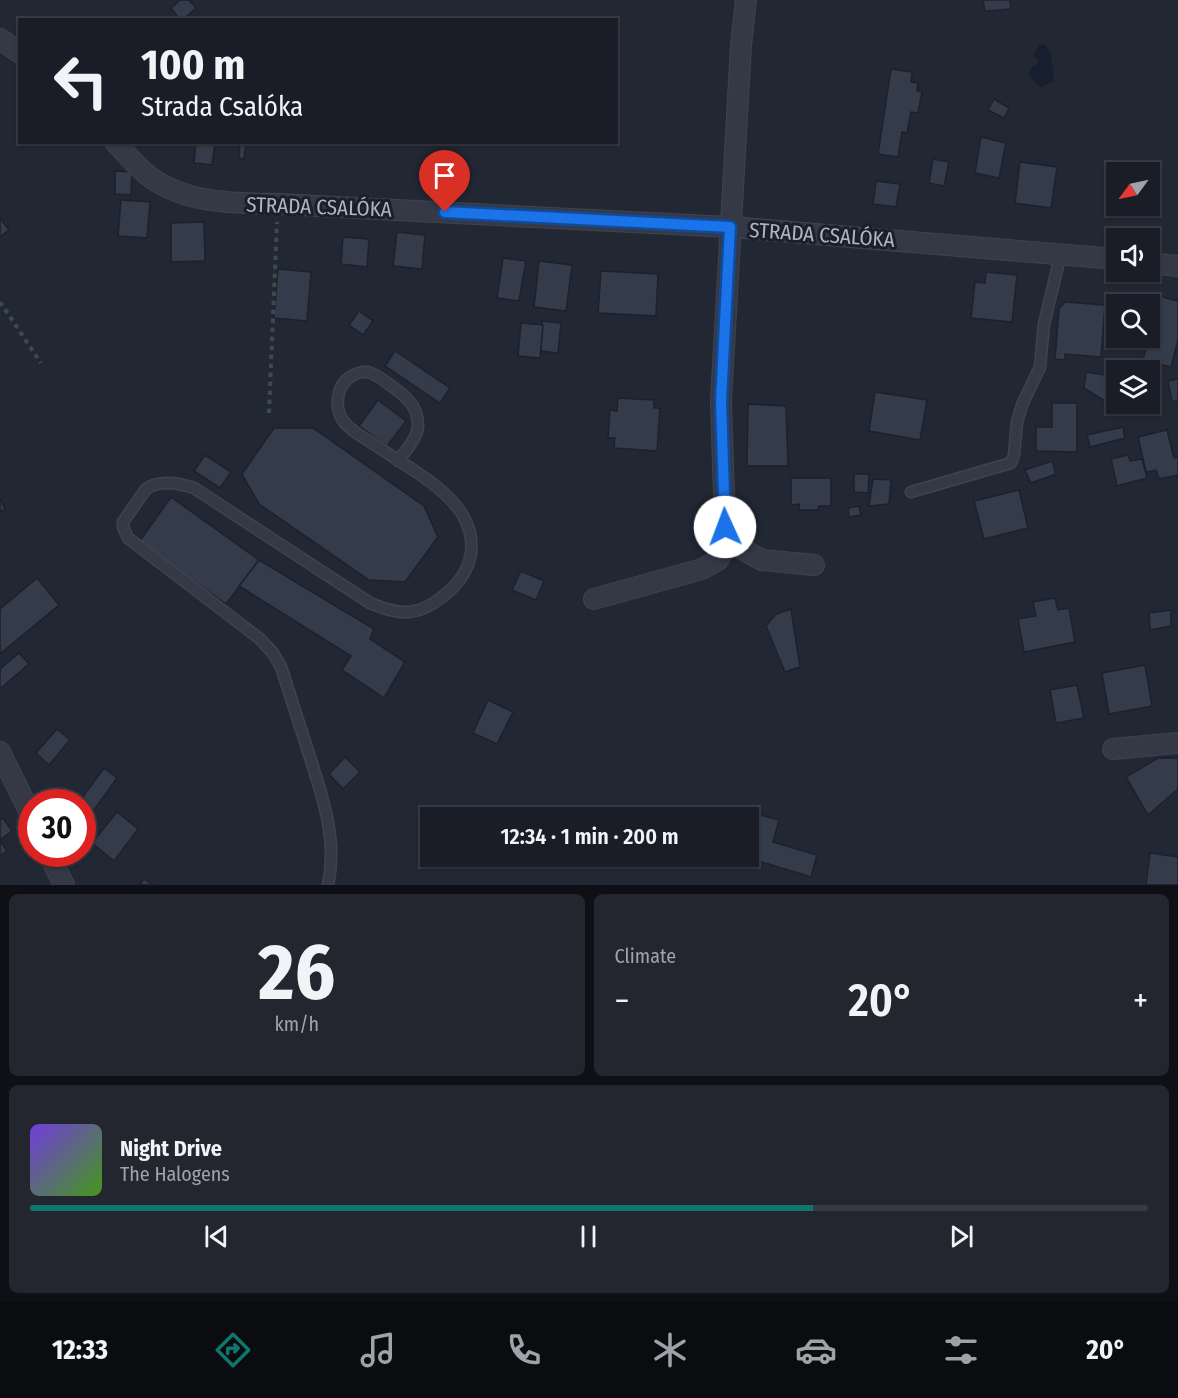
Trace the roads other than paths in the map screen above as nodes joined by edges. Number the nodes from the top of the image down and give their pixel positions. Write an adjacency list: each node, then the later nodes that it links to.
1 (746, 0): 5 (street)
2 (0, 39): 3 (street)
3 (18, 52)
4 (118, 144): 5 (street, STRADA CSALÓKA)
5 (730, 227): 6 (street, STRADA CSALÓKA); 12 (street)
6 (1061, 253): 7 (street, STRADA CSALÓKA); 11 (lane)
7 (1106, 258)
8 (1160, 264): 9 (street)
9 (1178, 266)
10 (398, 461): 10 (lane); 19 (lane)
11 (911, 492)
12 (724, 539): 13 (street); 14 (street)
13 (814, 565)
14 (594, 599)
15 (1178, 743): 16 (street)
16 (1113, 750)
17 (0, 752): 18 (street)
18 (18, 789)
19 (328, 885)

